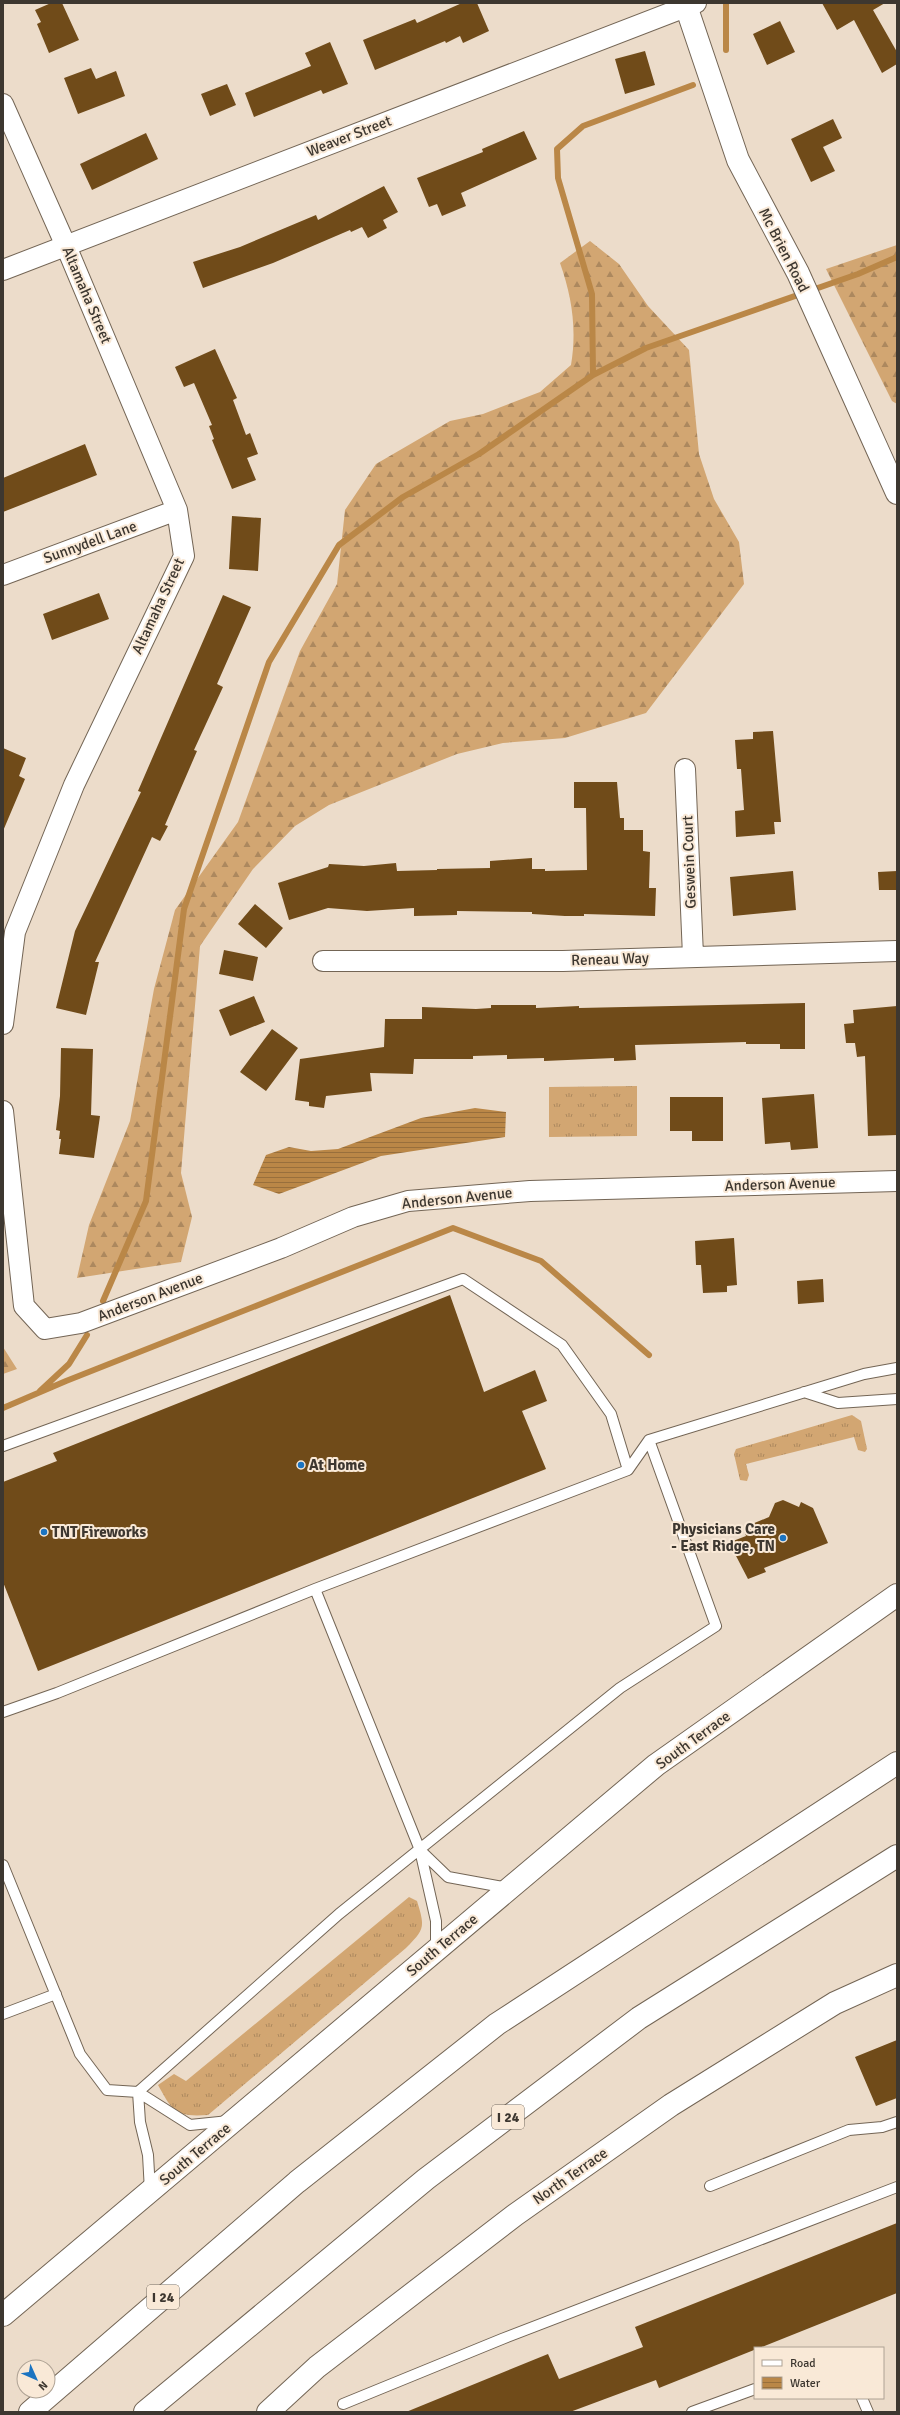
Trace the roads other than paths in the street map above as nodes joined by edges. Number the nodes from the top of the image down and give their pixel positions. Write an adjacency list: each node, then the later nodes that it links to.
1 (689, 4): 3 (street, Weaver Street); 5 (main road, Mc Brien Road)
2 (3, 104): 3 (street, Altamaha Street)
3 (66, 246): 4 (street, Weaver Street); 6 (street, Altamaha Street)
4 (3, 270)
5 (897, 493)
6 (177, 510): 7 (street, Sunnydell Lane); 12 (street, Altamaha Street)
7 (3, 574)
8 (685, 769): 10 (street, Geswein Court)
9 (897, 951): 10 (street, Reneau Way)
10 (693, 956): 11 (street, Reneau Way)
11 (323, 962)
12 (3, 1024)
13 (3, 1111): 14 (street, Anderson Avenue)
14 (897, 1181)
15 (897, 1368): 16 (lane)
16 (804, 1392): 17 (lane); 18 (lane)
17 (897, 1399)
18 (650, 1440): 20 (lane); 25 (lane)
19 (3, 1446): 20 (lane)
20 (628, 1470): 21 (lane)
21 (315, 1589): 23 (lane); 25 (lane)
22 (897, 1595): 28 (main road, South Terrace)
23 (3, 1712)
24 (897, 1763): 43 (main road, I 24)
25 (420, 1850): 28 (lane); 29 (lane); 33 (lane)
26 (897, 1856): 44 (main road, I 24)
27 (3, 1865): 31 (lane)
28 (510, 1888): 29 (main road, South Terrace)
29 (436, 1950): 34 (main road, South Terrace)
30 (897, 1975): 45 (main road, North Terrace)
31 (56, 1994): 32 (lane); 33 (lane)
32 (3, 2014)
33 (138, 2092): 34 (lane); 38 (lane)
34 (235, 2120): 38 (main road, South Terrace)
35 (897, 2122): 36 (lane)
36 (710, 2186)
37 (897, 2187): 42 (lane)
38 (150, 2191): 39 (main road, South Terrace)
39 (5, 2311)
40 (754, 2389): 46 (lane)
41 (862, 2399): 47 (lane)
42 (344, 2404)
43 (30, 2412)
44 (145, 2412)
45 (268, 2412)
46 (692, 2412)
47 (868, 2412)

